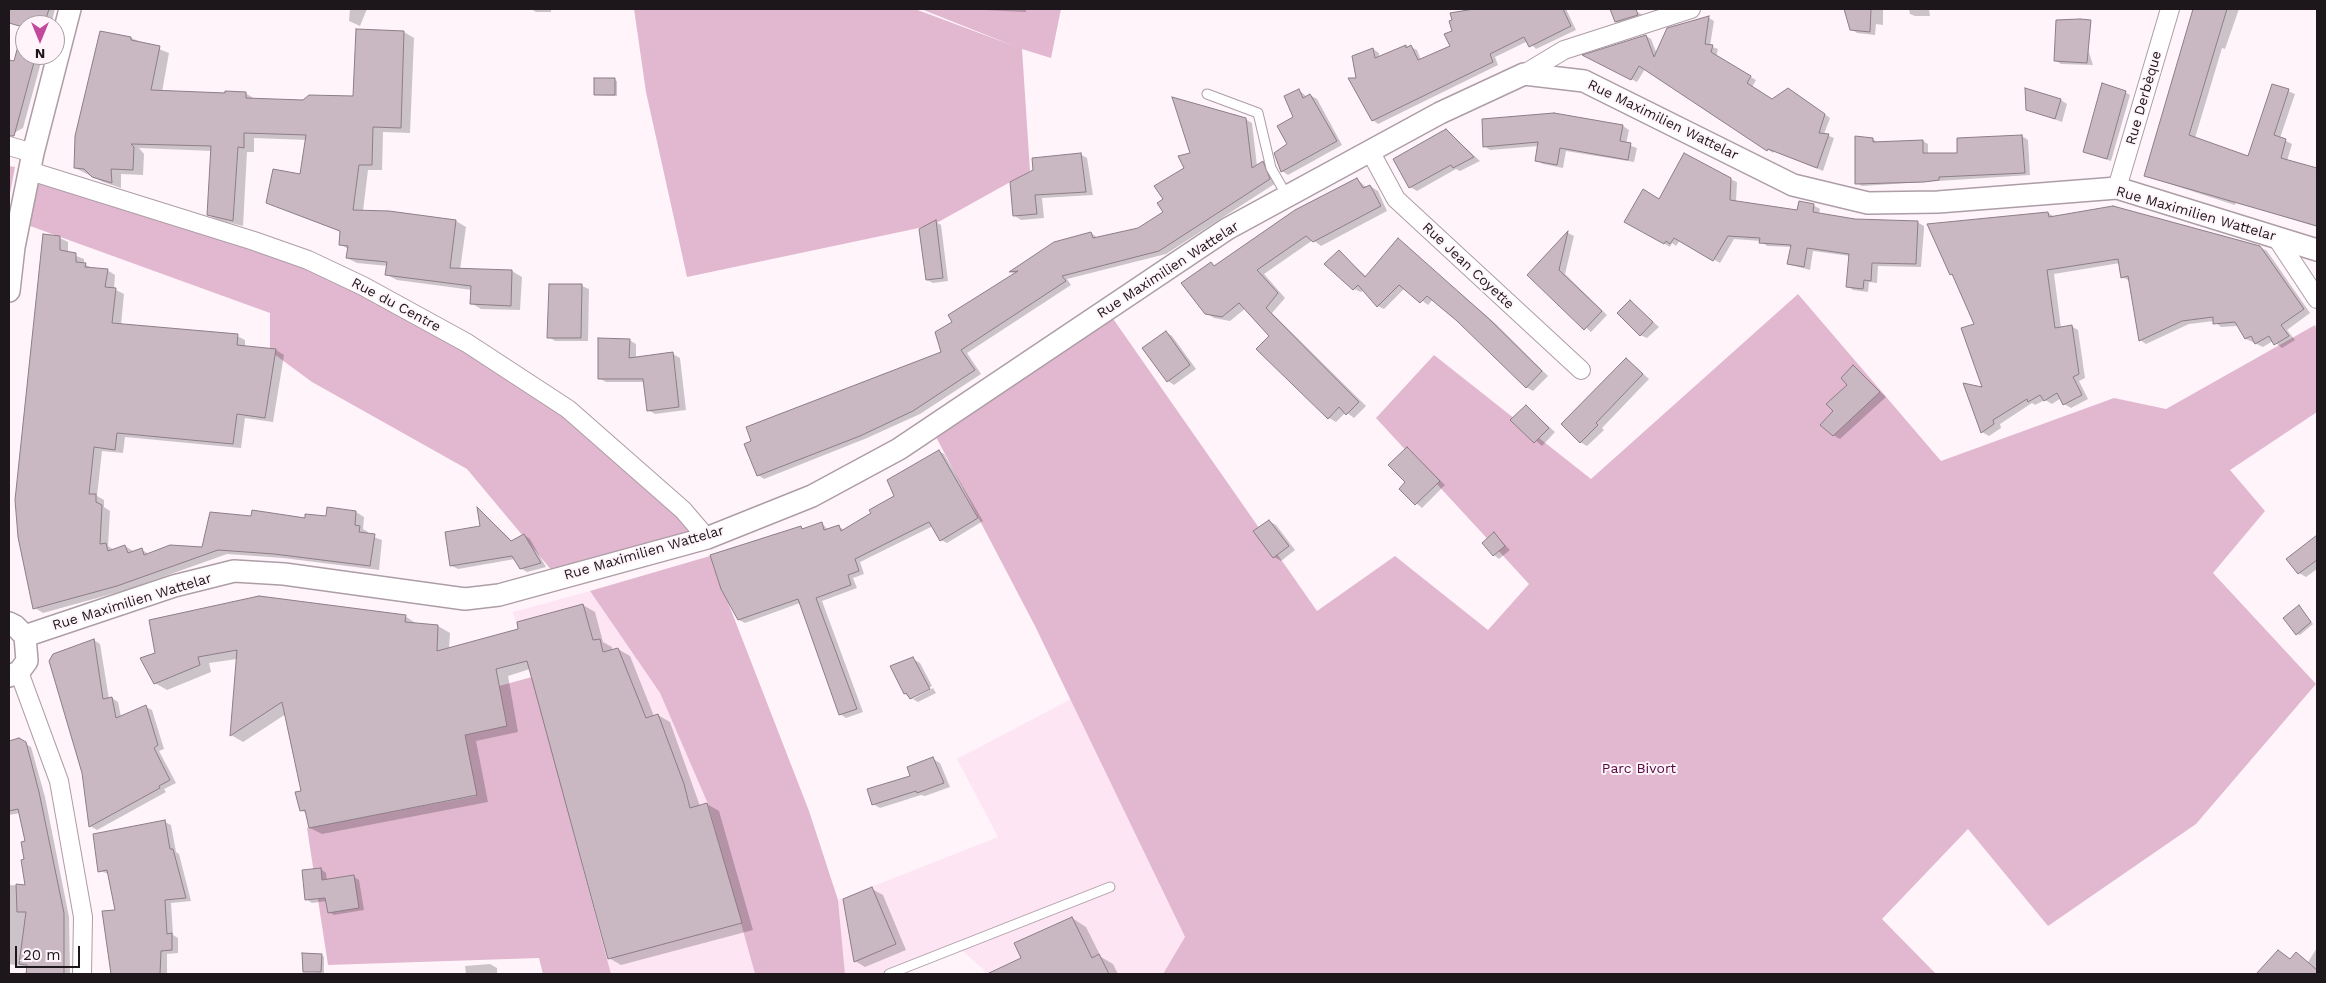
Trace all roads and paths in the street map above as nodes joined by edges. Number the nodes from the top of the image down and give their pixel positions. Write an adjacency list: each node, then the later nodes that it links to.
1 (70, 9): 8 (street)
2 (1690, 9): 4 (street)
3 (2170, 9): 9 (street, Rue Derbèque)
4 (1524, 74): 7 (street, Rue Maximilien Wattelar); 9 (street, Rue Maximilien Wattelar)
5 (1207, 94): 10 (lane)
6 (9, 146): 8 (street, Rue du Centre)
7 (1370, 151): 10 (street, Rue Maximilien Wattelar); 15 (street, Rue Jean Coyette)
8 (31, 162): 13 (street); 16 (street, Rue du Centre)
9 (2117, 188): 11 (street, Rue Maximilien Wattelar)
10 (1287, 196): 16 (street, Rue Maximilien Wattelar)
11 (2276, 237): 12 (street, Rue Maximilien Wattelar); 14 (street)
12 (2317, 250)
13 (9, 291)
14 (2317, 299)
15 (1581, 370)
16 (707, 538): 18 (street, Rue Maximilien Wattelar)
17 (9, 623): 18 (street)
18 (25, 636): 19 (street)
19 (14, 674): 21 (street)
20 (1110, 887): 22 (lane)
21 (82, 974)
22 (889, 974)

